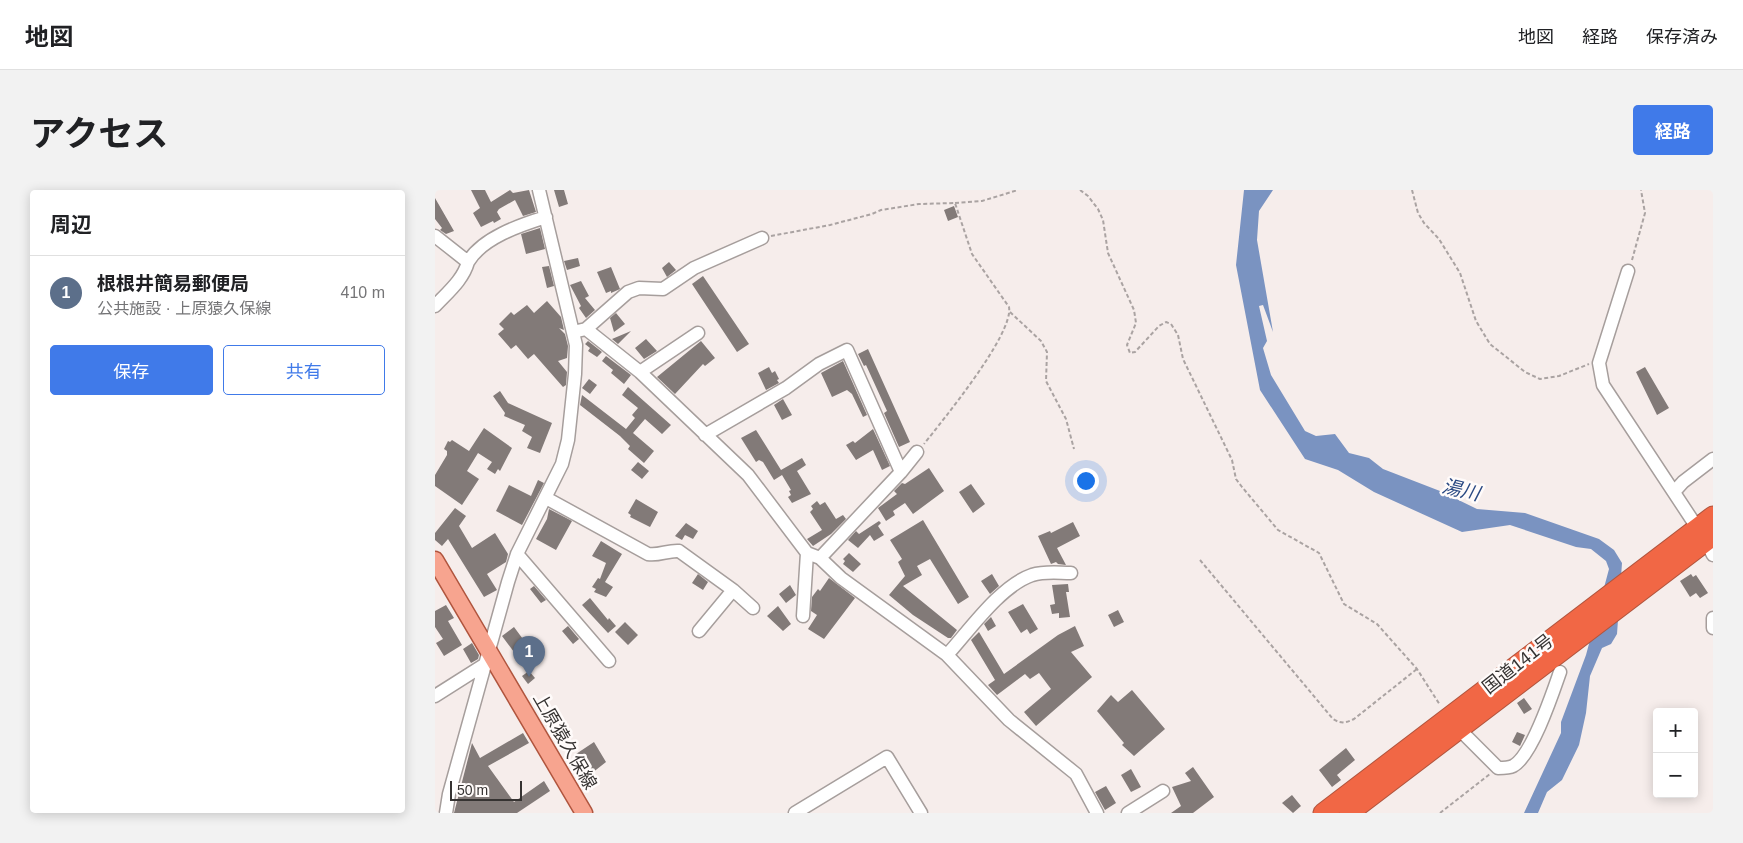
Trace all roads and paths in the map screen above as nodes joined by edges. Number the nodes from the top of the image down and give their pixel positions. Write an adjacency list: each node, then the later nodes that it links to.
1 (539, 190): 7 (street)
2 (1019, 190): 6 (path)
3 (1080, 190): 43 (path)
4 (1412, 190): 16 (path)
5 (1641, 190): 11 (path)
6 (955, 203): 9 (path); 13 (path)
7 (546, 216): 10 (street); 14 (street)
8 (435, 236): 10 (street)
9 (762, 238): 14 (street)
10 (468, 262): 12 (street)
11 (1627, 271): 16 (street)
12 (435, 306)
13 (1010, 312): 19 (path); 20 (path)
14 (579, 331): 17 (street); 24 (street)
15 (698, 333): 17 (street)
16 (1599, 363): 23 (street)
17 (640, 372): 18 (street)
18 (705, 435): 22 (street); 27 (street)
19 (1074, 449)
20 (917, 452): 22 (street)
21 (1713, 459): 23 (street)
22 (901, 472): 29 (street)
23 (1674, 492): 26 (street)
24 (546, 498): 28 (street); 34 (street)
25 (1713, 516): 26 (highway, 国道141号)
26 (1707, 540): 46 (highway, 国道141号)
27 (807, 553): 29 (street); 36 (street)
28 (517, 554): 41 (street); 42 (street)
29 (820, 558): 40 (street)
30 (435, 560): 33 (main road, 上原猿久保線)
31 (1200, 560): 43 (path)
32 (1071, 573): 40 (street)
33 (440, 580): 41 (main road, 上原猿久保線)
34 (733, 590): 35 (street); 39 (street)
35 (753, 608)
36 (803, 616)
37 (1713, 618): 38 (street)
38 (1713, 628)
39 (699, 631)
40 (947, 655): 53 (street)
41 (489, 657): 45 (street); 49 (street); 50 (main road, 上原猿久保線)
42 (609, 661)
43 (1417, 669): 46 (path)
44 (1560, 672): 47 (street)
45 (435, 696)
46 (1453, 724): 47 (street); 55 (highway, 国道141号); 56 (highway, 国道141号)
47 (1498, 768): 57 (path)
48 (1163, 791): 54 (street)
49 (446, 813)
50 (584, 813)
51 (795, 813): 52 (street)
52 (921, 813)
53 (1097, 813)
54 (1128, 813)
55 (1323, 813)
56 (1349, 813)
57 (1441, 813)

